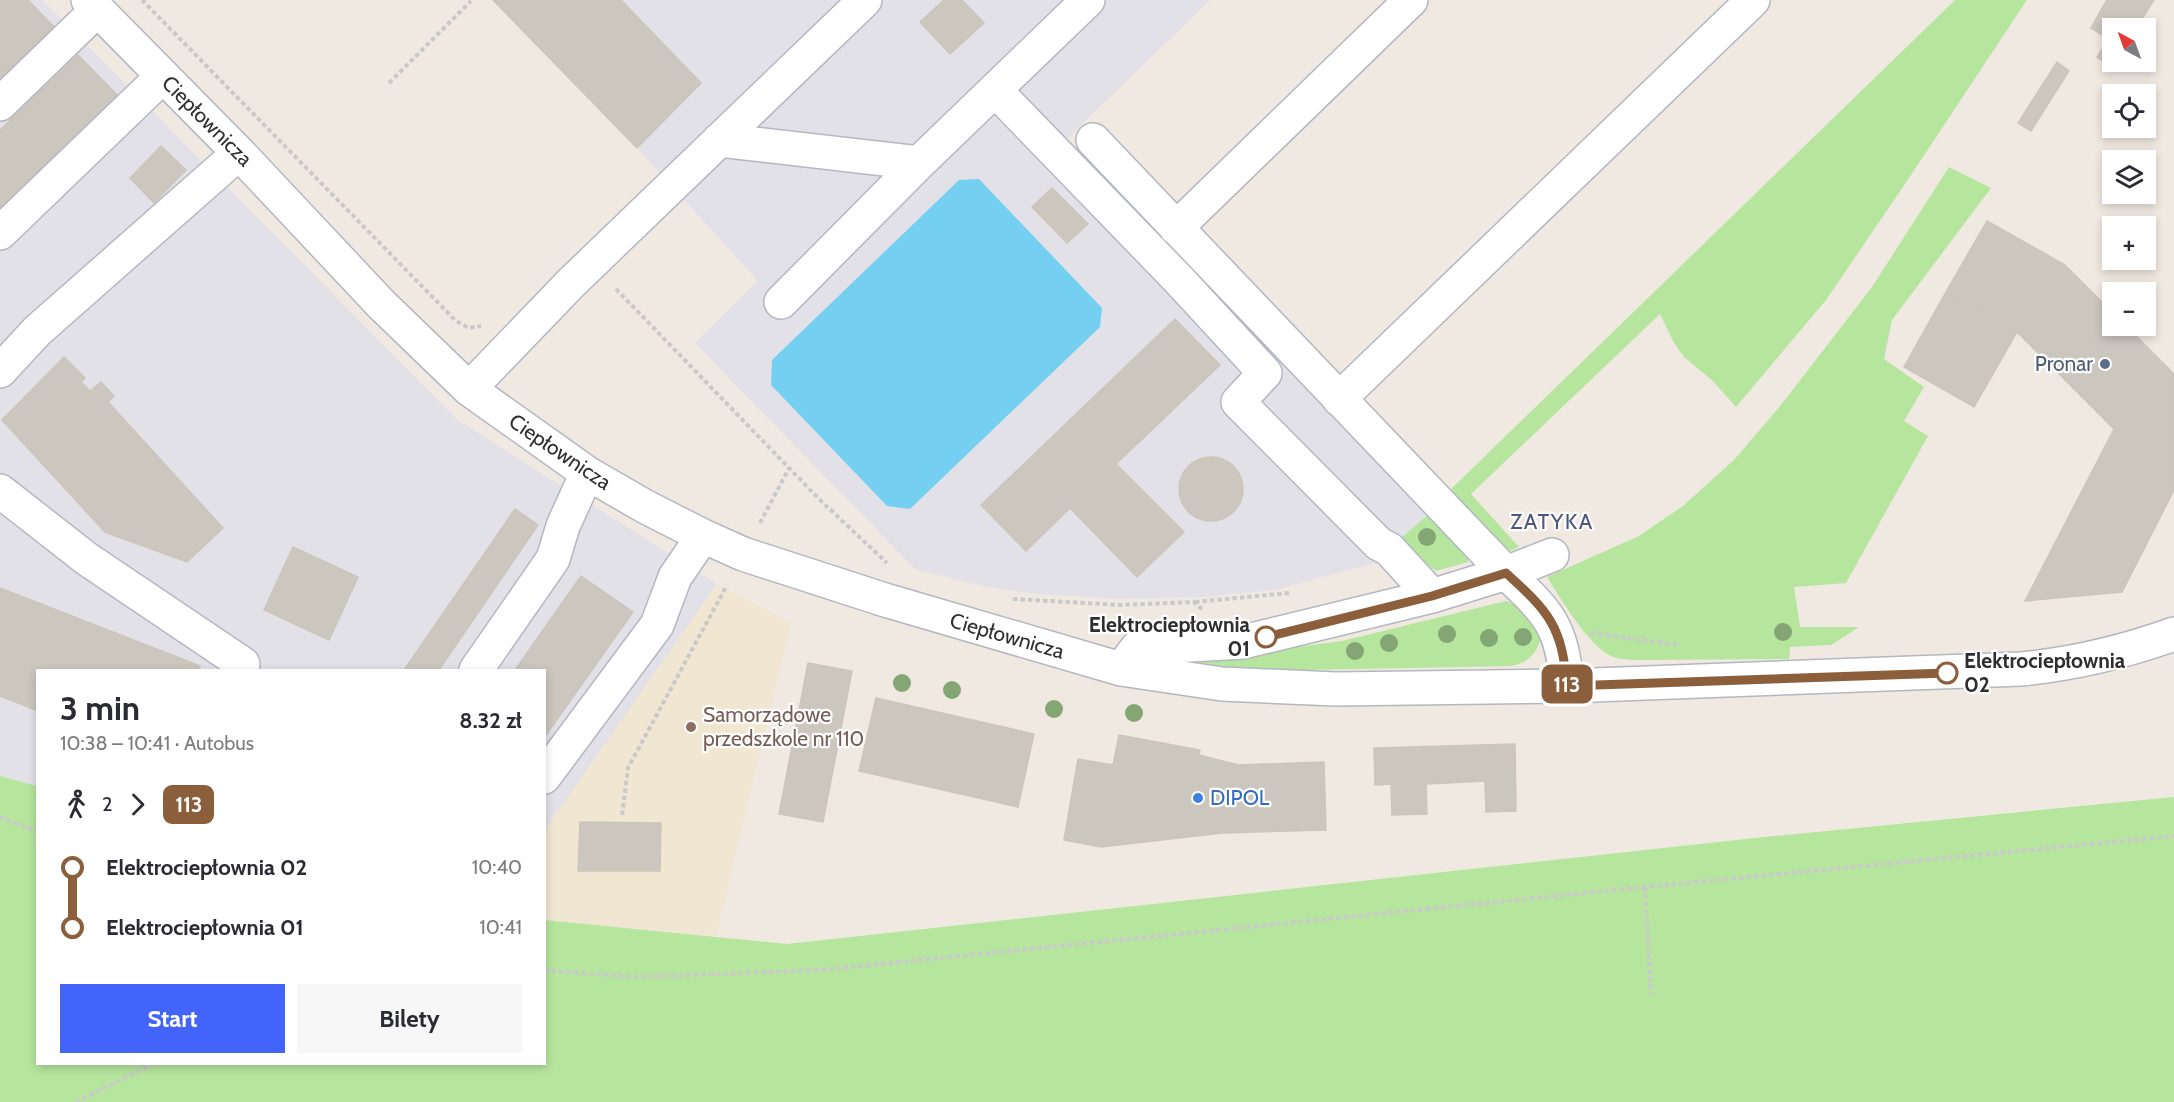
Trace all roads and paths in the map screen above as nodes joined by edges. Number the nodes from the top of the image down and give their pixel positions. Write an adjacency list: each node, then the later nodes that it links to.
1 (142, 0): 20 (path)
2 (865, 0): 12 (street)
3 (1088, 0): 10 (street)
4 (1411, 0): 16 (street)
5 (1753, 0): 23 (street)
6 (471, 1): 9 (path)
7 (92, 5): 8 (street, Ciepłownicza); 11 (street)
8 (164, 76): 14 (street, Ciepłownicza); 17 (street)
9 (388, 83)
10 (995, 90): 15 (street); 33 (street)
11 (0, 104)
12 (719, 140): 15 (street); 18 (street)
13 (1093, 140): 16 (street)
14 (239, 153): 21 (street); 22 (street, Ciepłownicza)
15 (920, 163): 19 (street)
16 (1176, 228): 23 (street)
17 (0, 233)
18 (592, 264): 22 (street); 24 (path)
19 (781, 302)
20 (486, 325)
21 (0, 371)
22 (470, 389): 25 (street, Ciepłownicza)
23 (1339, 399): 31 (street)
24 (789, 468): 28 (path); 30 (path)
25 (587, 473): 27 (street, Ciepłownicza); 41 (street)
26 (0, 491): 40 (street)
27 (703, 536): 28 (street, Ciepłownicza); 44 (street)
28 (743, 554): 42 (street, Ciepłownicza); 45 (path)
29 (1552, 555): 31 (street)
30 (892, 567)
31 (1506, 573): 33 (street); 37 (street)
32 (1293, 592): 35 (path)
33 (1432, 596): 38 (street)
34 (1006, 599): 35 (path)
35 (1194, 602): 38 (path)
36 (2174, 634): 43 (street, Ciepłownicza)
37 (1558, 635): 39 (path); 43 (street)
38 (1243, 642): 42 (street)
39 (1688, 648)
40 (243, 664)
41 (477, 669)
42 (1120, 669): 43 (street, Ciepłownicza)
43 (1567, 686)
44 (546, 774)
45 (622, 815)
46 (0, 818): 47 (path)
47 (36, 831)
48 (2174, 836): 49 (path)
49 (1646, 887): 50 (path); 51 (path)
50 (546, 970)
51 (1651, 994)
52 (151, 1065): 53 (path)
53 (76, 1102)

